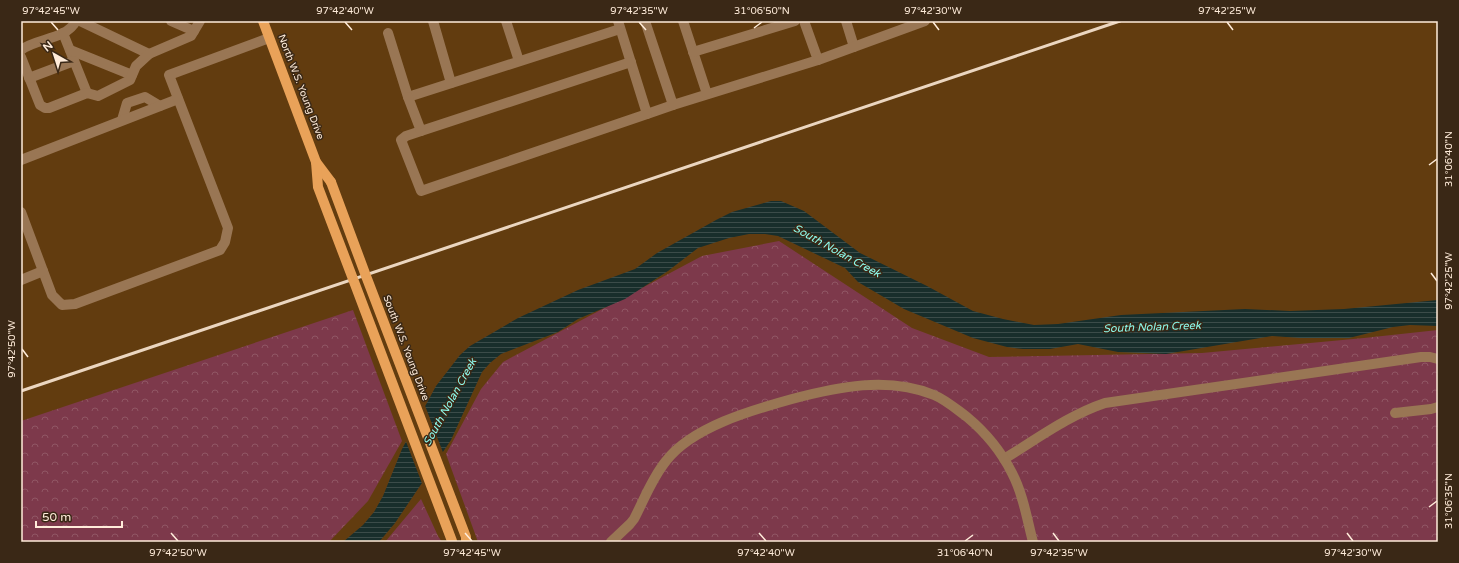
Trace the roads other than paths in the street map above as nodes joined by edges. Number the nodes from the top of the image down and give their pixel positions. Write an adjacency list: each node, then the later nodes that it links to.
1 (76, 21): 17 (lane)
2 (80, 21): 24 (lane)
3 (170, 21): 16 (lane)
4 (200, 21): 16 (lane)
5 (263, 21): 19 (main road, North W.S. Young Drive)
6 (433, 21): 32 (lane)
7 (506, 21): 28 (lane)
8 (645, 21): 37 (lane)
9 (683, 21): 23 (lane)
10 (795, 21): 23 (lane)
11 (804, 21): 26 (lane)
12 (846, 21): 20 (lane)
13 (925, 21): 14 (lane)
14 (912, 23): 20 (lane)
15 (619, 25): 28 (lane); 29 (lane)
16 (194, 31): 24 (lane)
17 (63, 33): 21 (lane); 22 (lane)
18 (388, 33): 35 (lane)
19 (269, 38): 36 (lane); 41 (main road, North W.S. Young Drive)
20 (854, 47): 26 (lane)
21 (21, 50)
22 (70, 50): 27 (lane); 30 (lane)
23 (694, 52): 34 (lane)
24 (149, 54): 30 (lane)
25 (21, 57): 31 (lane)
26 (818, 60): 34 (lane)
27 (74, 61): 31 (lane); 33 (lane)
28 (519, 61): 32 (lane)
29 (631, 62): 38 (lane); 39 (lane)
30 (132, 75): 33 (lane)
31 (29, 78): 33 (lane)
32 (451, 83): 35 (lane)
33 (87, 93)
34 (707, 94): 37 (lane)
35 (408, 97): 39 (lane)
36 (178, 99): 40 (lane); 43 (lane)
37 (673, 105): 38 (lane)
38 (647, 114): 39 (lane)
39 (421, 130)
40 (21, 160)
41 (316, 162): 44 (main road, North W.S. Young Drive, bridge); 51 (main road, North W.S. Young Drive, bridge)
42 (21, 212): 43 (lane)
43 (43, 271): 45 (lane)
44 (366, 276): 50 (main road, South W.S. Young Drive)
45 (21, 280)
46 (1438, 359): 49 (lane)
47 (1438, 406): 48 (lane)
48 (1395, 413)
49 (1004, 459): 52 (lane); 53 (lane)
50 (466, 539)
51 (453, 541)
52 (611, 542)
53 (1033, 542)

